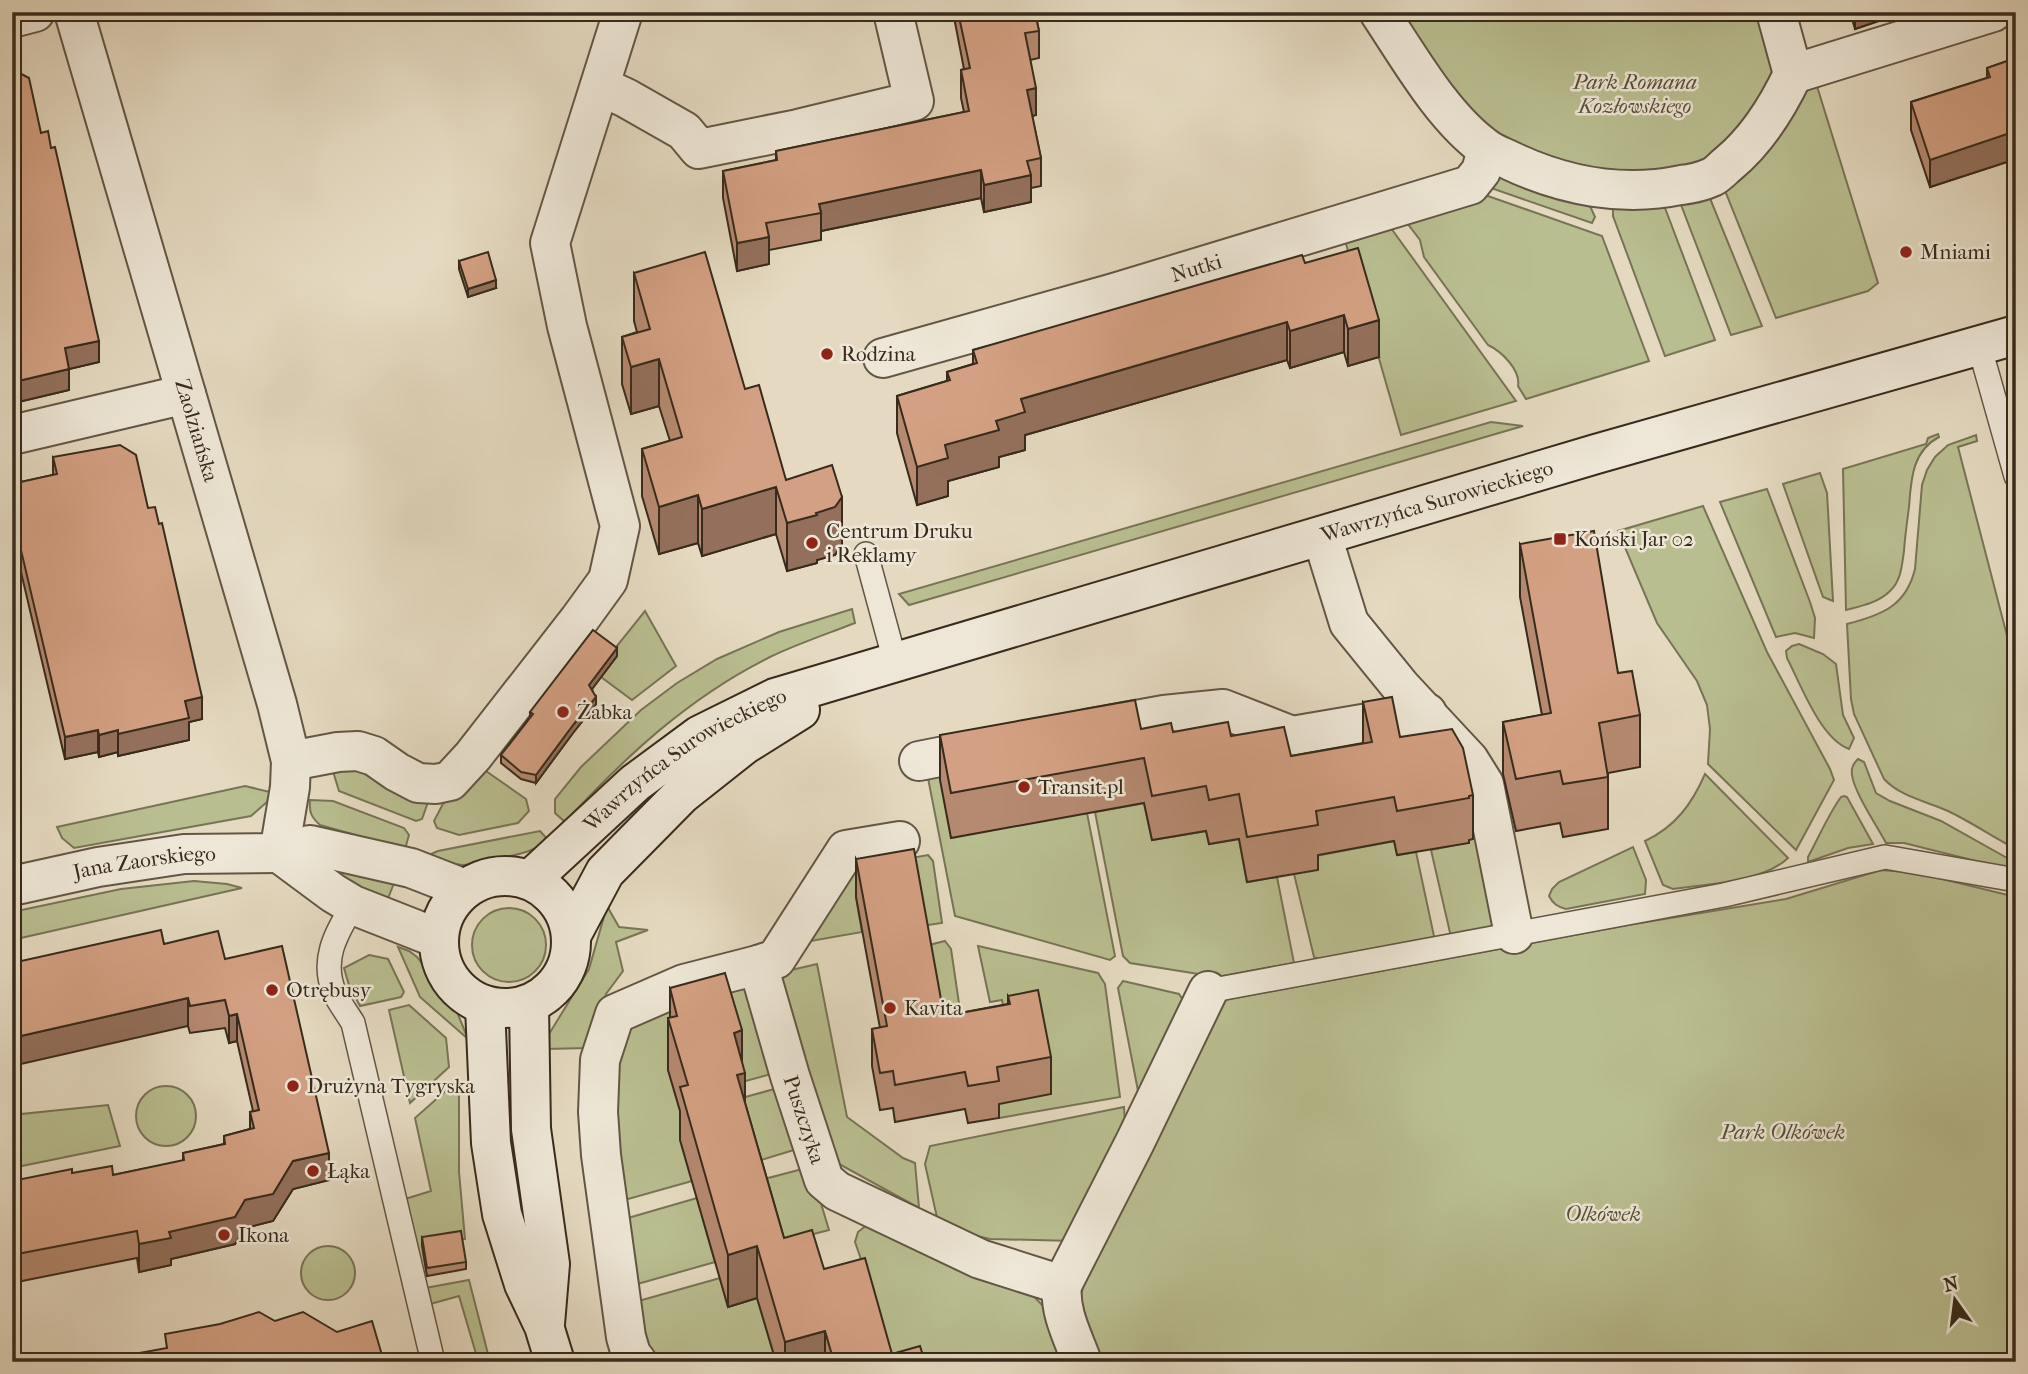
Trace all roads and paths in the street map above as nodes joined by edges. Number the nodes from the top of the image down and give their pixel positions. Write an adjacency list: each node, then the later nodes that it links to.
1 (35, 12): 8 (street)
2 (74, 12): 15 (street, Zaolziańska)
3 (623, 12): 10 (street)
4 (893, 12): 10 (street)
5 (1379, 12): 11 (street)
6 (1776, 12): 9 (street)
7 (1993, 12): 9 (street)
8 (12, 18)
9 (1793, 74): 11 (street)
10 (600, 86): 23 (street)
11 (1488, 150): 14 (street, Nutki)
12 (2016, 335): 13 (street, Wawrzyńca Surowieckiego)
13 (1979, 345): 17 (lane); 18 (street, Wawrzyńca Surowieckiego)
14 (883, 358)
15 (186, 394): 16 (street); 23 (street, Zaolziańska)
16 (12, 435)
17 (2016, 476)
18 (1322, 536): 20 (street, Wawrzyńca Surowieckiego); 22 (street)
19 (866, 554): 20 (lane)
20 (895, 661): 21 (street, Wawrzyńca Surowieckiego)
21 (858, 673): 27 (street, Wawrzyńca Surowieckiego); 32 (street, Wawrzyńca Surowieckiego)
22 (1427, 713): 24 (street); 33 (street)
23 (290, 761): 26 (street, Zaolziańska)
24 (919, 761)
25 (900, 841): 35 (street)
26 (279, 853): 29 (street, Jana Zaorskiego); 30 (street, Jana Zaorskiego); 31 (street)
27 (530, 880): 30 (street); 32 (street)
28 (2016, 880): 33 (lane)
29 (12, 886)
30 (465, 889): 34 (street)
31 (353, 905): 34 (street); 41 (lane)
32 (572, 934): 37 (street)
33 (1514, 934): 36 (lane)
34 (438, 938): 38 (street)
35 (758, 965): 39 (street, Puszczyka); 43 (street)
36 (1208, 991): 39 (street)
37 (529, 1006): 38 (street); 40 (street)
38 (485, 1007): 40 (street)
39 (1062, 1285): 44 (street)
40 (544, 1326): 42 (street)
41 (433, 1362)
42 (555, 1362)
43 (637, 1362)
44 (1083, 1362)

